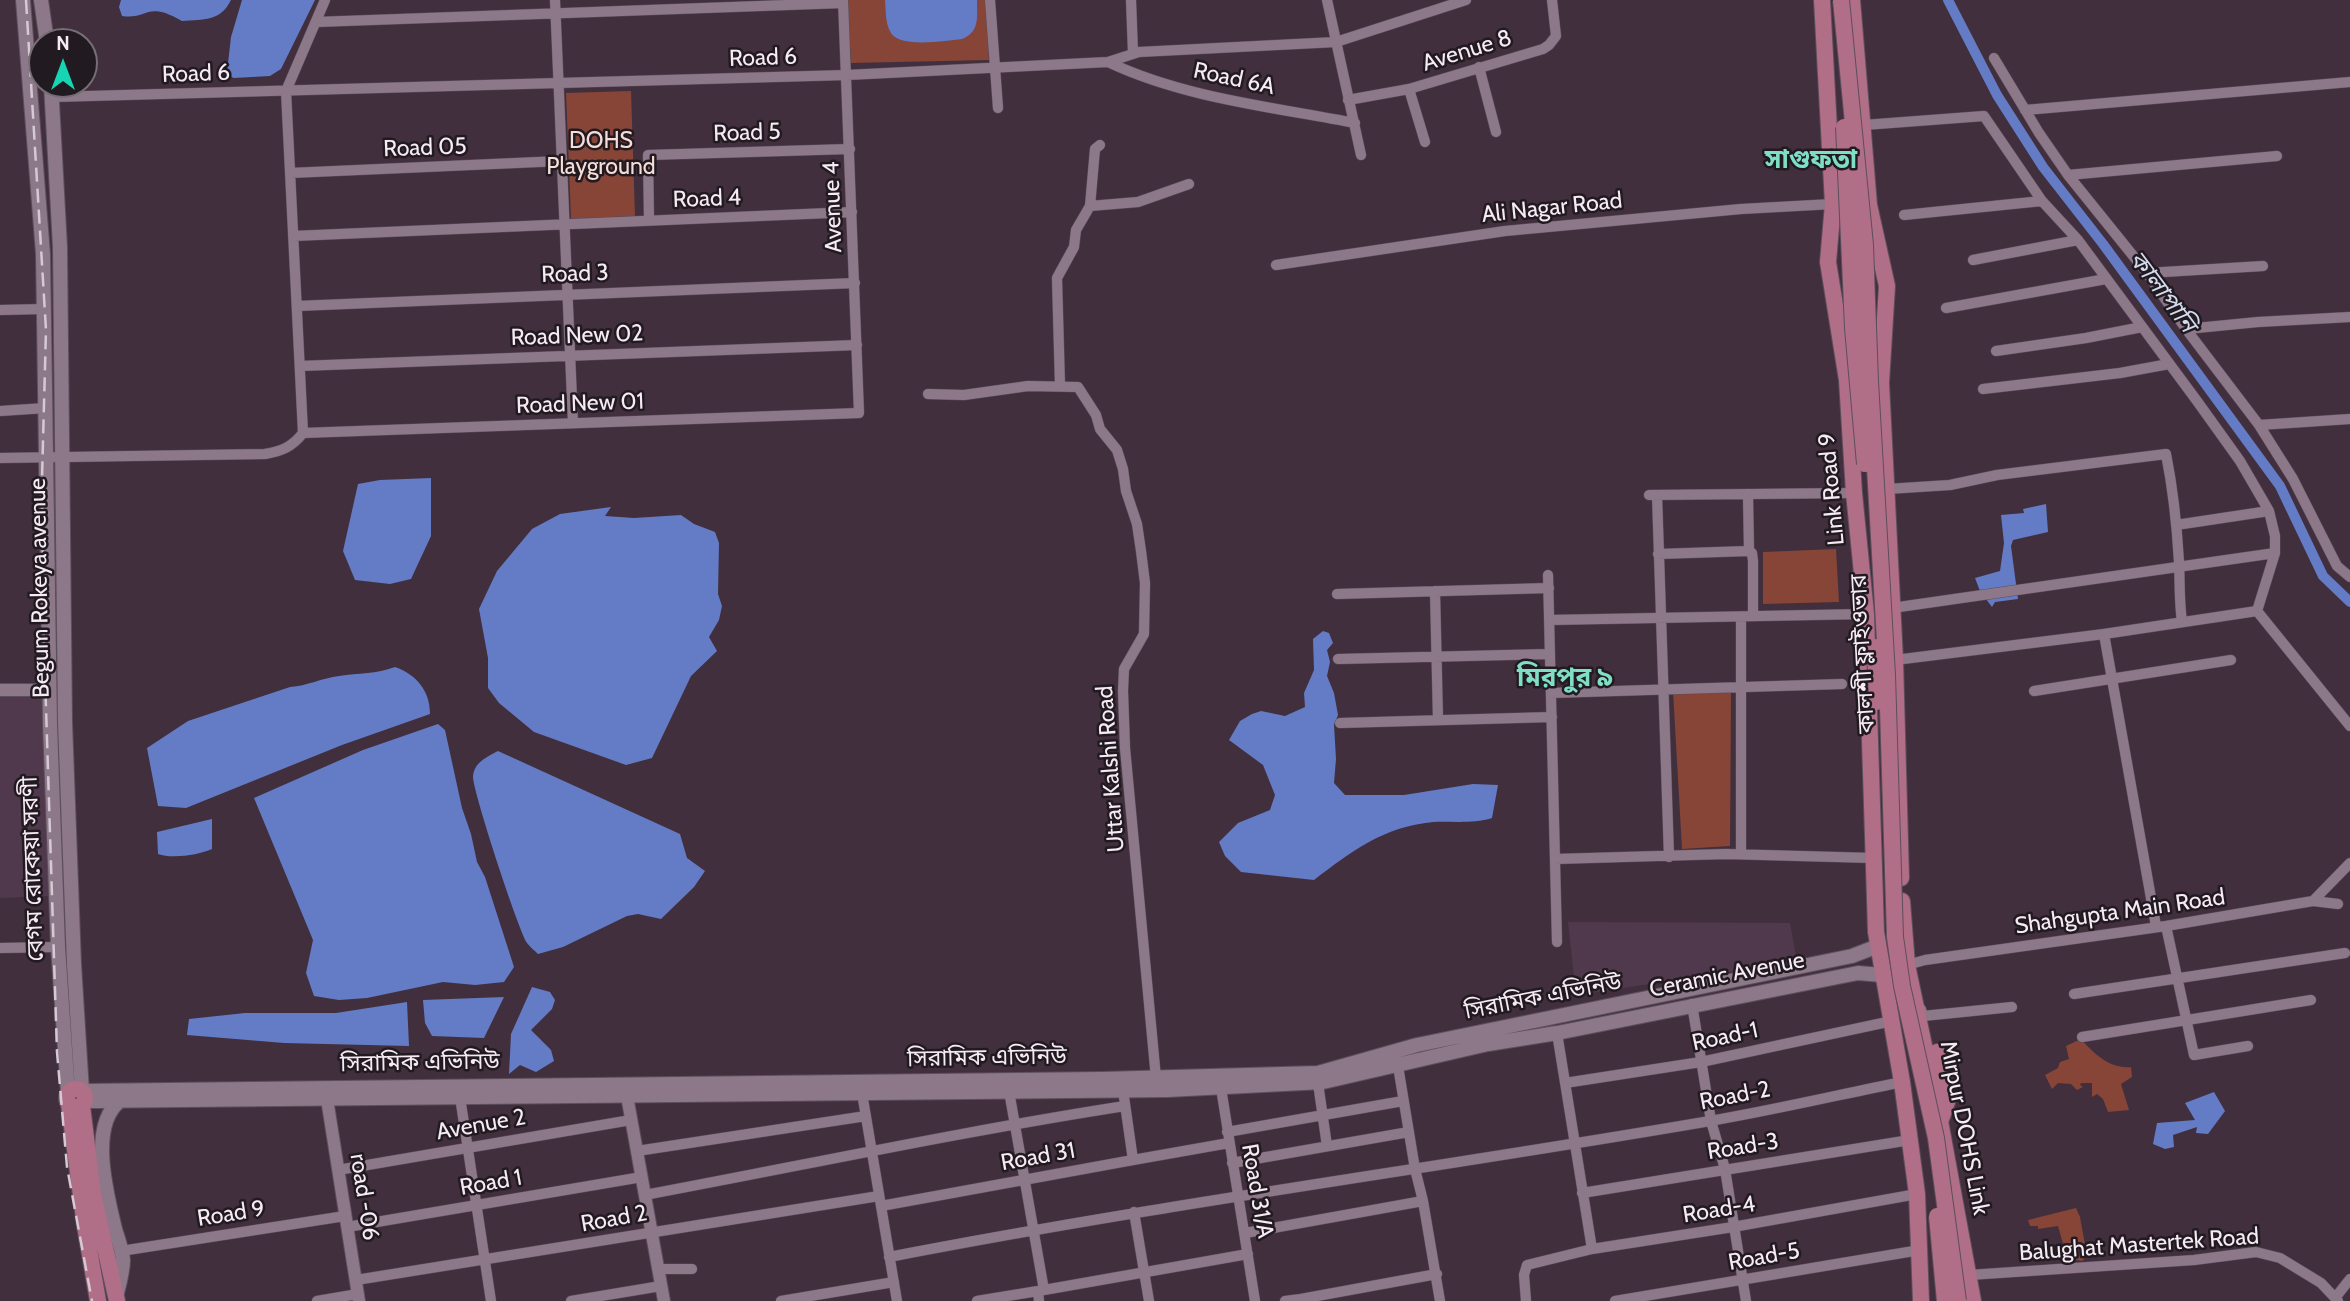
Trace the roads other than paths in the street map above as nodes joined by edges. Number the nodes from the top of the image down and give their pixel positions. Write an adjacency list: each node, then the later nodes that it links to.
1 (23, 0): 65 (main road, Begum Rokeya avenue)
2 (41, 0): 17 (main road)
3 (325, 0): 16 (street)
4 (555, 0): 15 (street)
5 (990, 0): 22 (street)
6 (1130, 0): 19 (street)
7 (1327, 0): 18 (street)
8 (1465, 0): 18 (street, Road 6)
9 (1552, 0): 23 (street, Avenue 8)
10 (1822, 0): 47 (main road, Link Road 9)
11 (1836, 0): 244 (main road, bridge)
12 (1841, 0): 245 (main road, কালশী ফ্লাইওভার, bridge)
13 (1852, 0): 35 (main road)
14 (843, 1): 15 (street); 24 (street, Avenue 4)
15 (555, 12): 16 (street); 26 (street)
16 (316, 22): 28 (street)
17 (45, 28)
18 (1336, 42): 19 (street, Road 6); 31 (street)
19 (1133, 53): 21 (street, Road 6)
20 (1994, 58): 33 (street)
21 (1108, 62): 22 (street, Road 6); 34 (street, Road 6A)
22 (995, 66): 24 (street, Road 6); 32 (street)
23 (1479, 67): 27 (street, Avenue 8); 36 (street)
24 (847, 75): 26 (street, Road 6); 39 (street, Avenue 4)
25 (2350, 82): 33 (street)
26 (558, 83): 28 (street, Road 6); 42 (street)
27 (1409, 89): 31 (street, Avenue 8); 37 (street)
28 (286, 90): 29 (street, Road 6); 43 (street)
29 (98, 91)
30 (52, 98): 88 (main road, Begum Rokeya avenue)
31 (1348, 100): 34 (street)
32 (998, 108)
33 (2025, 110): 44 (street)
34 (1355, 123): 40 (street)
35 (1864, 125): 46 (street); 57 (main road)
36 (1496, 132)
37 (1425, 142)
38 (1100, 145): 48 (street)
39 (850, 149): 49 (street, Avenue 4); 51 (street, Road 5)
40 (1361, 155)
41 (2277, 156): 44 (street)
42 (561, 162): 43 (street, Road 05); 52 (street)
43 (290, 173): 53 (street)
44 (2068, 175): 59 (street)
45 (1188, 184): 48 (street)
46 (2042, 201): 50 (street); 54 (street)
47 (1833, 204): 56 (street, Ali Nagar Road); 60 (main road, Link Road 9)
48 (1090, 206): 76 (street)
49 (852, 212): 51 (street, Road 4); 62 (street, Avenue 4)
50 (1904, 215)
51 (649, 220): 52 (street, Road 4)
52 (564, 223): 53 (street, Road 4); 63 (street)
53 (293, 236): 64 (street)
54 (2078, 240): 55 (street); 61 (street)
55 (1973, 260)
56 (1276, 265)
57 (1884, 265): 60 (main road); 89 (main road)
58 (2263, 266): 59 (street)
59 (2147, 273): 70 (street)
60 (1829, 275): 91 (main road, Link Road 9)
61 (2106, 279): 66 (street); 69 (street)
62 (855, 283): 63 (street, Road 3); 71 (street, Avenue 4)
63 (567, 293): 64 (street, Road 3); 73 (street)
64 (297, 306): 75 (street)
65 (44, 309): 67 (street); 79 (main road, Begum Rokeya avenue)
66 (1946, 309)
67 (0, 310)
68 (2350, 317): 70 (street)
69 (2142, 327): 72 (street); 74 (street)
70 (2186, 329): 84 (street)
71 (857, 345): 73 (street, Road New 02); 81 (street, Avenue 4)
72 (1996, 351)
73 (570, 355): 75 (street, Road New 02); 83 (street)
74 (2169, 364): 77 (street); 92 (street)
75 (300, 366): 85 (street)
76 (1060, 386): 78 (street); 157 (street, Uttar Kalshi Road)
77 (1983, 389)
78 (928, 394)
79 (46, 408): 80 (street); 87 (main road, Begum Rokeya avenue)
80 (0, 411)
81 (859, 413): 83 (street, Road New 01)
82 (2350, 419): 84 (street)
83 (573, 423): 85 (street, Road New 01)
84 (2259, 425): 99 (street)
85 (303, 433): 88 (street)
86 (0, 458): 87 (street)
87 (45, 458): 88 (street); 122 (main road, Begum Rokeya avenue)
88 (61, 458): 169 (main road, Begum Rokeya avenue)
89 (1887, 489): 93 (street); 103 (main road)
90 (1748, 494): 91 (street); 94 (street); 96 (street)
91 (1854, 494): 105 (main road, Link Road 9)
92 (2269, 511): 93 (street); 95 (street)
93 (2176, 525): 97 (street)
94 (1749, 551): 96 (street); 106 (street)
95 (2275, 553): 97 (street); 104 (street)
96 (1658, 554): 108 (street)
97 (2179, 565): 103 (street); 110 (street)
98 (1548, 575): 100 (street)
99 (2350, 577)
100 (1549, 588): 101 (street); 109 (street)
101 (1434, 591): 102 (street); 113 (street)
102 (1337, 594)
103 (1892, 608): 115 (main road)
104 (2257, 611): 110 (street); 128 (street)
105 (1866, 614): 106 (street); 131 (main road, Link Road 9)
106 (1754, 616): 107 (street)
107 (1741, 617): 108 (street); 119 (street)
108 (1660, 618): 109 (street); 120 (street)
109 (1549, 620): 112 (street)
110 (2182, 622): 111 (street)
111 (2104, 634): 115 (street); 117 (street)
112 (1550, 654): 113 (street); 124 (street)
113 (1436, 657): 114 (street); 126 (street)
114 (1338, 659)
115 (1895, 660): 142 (main road)
116 (2231, 660): 117 (street)
117 (2112, 679): 123 (street); 136 (street)
118 (1842, 684): 119 (street)
119 (1742, 687): 120 (street); 129 (street)
120 (1662, 689): 124 (street); 130 (street)
121 (0, 690): 122 (street)
122 (49, 690): 139 (main road, বেগম রোকেয়া সরণী)
123 (2034, 691)
124 (1551, 693): 125 (street)
125 (1552, 717): 126 (street); 132 (street)
126 (1438, 720): 127 (street)
127 (1340, 723)
128 (2350, 726)
129 (1741, 854): 130 (street); 131 (street)
130 (1669, 857): 132 (street)
131 (1873, 858): 138 (main road, Link Road 9)
132 (1555, 859): 137 (street)
133 (2350, 863): 134 (street)
134 (2313, 901): 135 (street, Shahgupta Main Road); 136 (street, Shahgupta Main Road)
135 (2339, 904)
136 (2161, 926): 143 (street, Shahgupta Main Road); 145 (street)
137 (1558, 942)
138 (1878, 946): 144 (main road, Link Road 9); 157 (main road, সিরামিক এভিনিউ)
139 (58, 947): 140 (street); 169 (main road, বেগম রোকেয়া সরণী)
140 (0, 948)
141 (2345, 953): 145 (street)
142 (1906, 959): 143 (street, Shahgupta Main Road); 222 (main road, Mirpur DOHS Link)
143 (1925, 960): 149 (street)
144 (1882, 975): 148 (main road, Ceramic Avenue); 151 (main road)
145 (2178, 977): 146 (street); 150 (street)
146 (2074, 994)
147 (2311, 1000): 150 (street)
148 (1692, 1004): 152 (main road, Ceramic Avenue); 155 (street)
149 (2012, 1007)
150 (2186, 1020): 153 (street); 154 (street)
151 (1892, 1021): 155 (street, Road-1); 158 (main road)
152 (1557, 1033): 156 (main road, Ceramic Avenue); 160 (street)
153 (2082, 1037)
154 (2248, 1046)
155 (1702, 1062): 160 (street, Road-1); 177 (street)
156 (1398, 1066): 159 (main road, Ceramic Avenue); 172 (street)
157 (1156, 1078): 166 (main road, সিরামিক এভিনিউ)
158 (1902, 1082): 177 (street, Road-2); 181 (main road)
159 (1318, 1083): 161 (main road, Ceramic Avenue); 175 (street)
160 (1565, 1083): 182 (street)
161 (1221, 1088): 163 (main road, Ceramic Avenue); 180 (street, Road 31/A)
162 (1123, 1090): 163 (main road, সিরামিক এভিনিউ); 164 (main road, সিরামিক এভিনিউ); 173 (street)
163 (1167, 1090)
164 (1009, 1091): 165 (main road, সিরামিক এভিনিউ); 178 (street)
165 (862, 1093): 167 (main road, সিরামিক এভিনিউ); 174 (street)
166 (166, 1095): 169 (main road, সিরামিক এভিনিউ); 170 (main road, সিরামিক এভিনিউ); 171 (main road, সিরামিক এভিনিউ)
167 (627, 1096): 168 (main road, সিরামিক এভিনিউ); 176 (street)
168 (460, 1097): 170 (main road, সিরামিক এভিনিউ); 184 (street)
169 (77, 1099): 171 (main road, সিরামিক এভিনিউ); 225 (main road, বেগম রোকেয়া সরণী); 229 (main road, বেগম রোকেয়া সরণী)
170 (327, 1099): 190 (street, road -06)
171 (120, 1101): 209 (main road)
172 (1404, 1101): 175 (street, Road 31); 179 (street)
173 (1125, 1106): 178 (street); 187 (street)
174 (866, 1116): 185 (street); 186 (street)
175 (1324, 1116): 180 (street, Road 31); 183 (street)
176 (631, 1120): 184 (street, Avenue 2); 185 (street)
177 (1712, 1121): 182 (street, Road-2); 189 (street)
178 (1015, 1123): 186 (street); 193 (street)
179 (1409, 1132): 183 (street); 191 (street)
180 (1228, 1138): 187 (street, Road 31); 188 (street, Road 31/A)
181 (1910, 1140): 189 (street, Road-3); 195 (main road)
182 (1574, 1142): 191 (street, Road-2); 194 (street)
183 (1327, 1146): 188 (street)
184 (468, 1147): 190 (street, Avenue 2); 200 (street)
185 (637, 1151): 192 (street)
186 (872, 1153): 196 (street); 198 (street)
187 (1133, 1160): 193 (street, Road 31)
188 (1232, 1163): 197 (street, Road 31/A)
189 (1725, 1169): 194 (street, Road-3); 203 (street)
190 (338, 1170): 202 (street, road -06)
191 (1415, 1170): 197 (street, Road-2); 199 (street)
192 (642, 1177): 196 (street); 200 (street, Road 1)
193 (1025, 1178): 198 (street, Road 31); 204 (street)
194 (1582, 1193): 207 (street)
195 (1917, 1194): 203 (street, Road-4); 208 (main road)
196 (645, 1195): 205 (street)
197 (1239, 1198): 201 (street, Road-2); 206 (street, Road 31/A)
198 (880, 1201): 205 (street, Road 2); 211 (street)
199 (1423, 1201): 206 (street); 216 (street)
200 (477, 1205): 202 (street, Road 1); 212 (street)
201 (1134, 1212): 204 (street, Road-2); 215 (street)
202 (346, 1222): 209 (street, Road 9); 218 (street, road -06)
203 (1733, 1227): 207 (street, Road-4); 219 (street)
204 (1033, 1229): 211 (street, Road-2); 223 (street)
205 (651, 1232): 212 (street, Road 2); 213 (street)
206 (1245, 1233): 210 (street, Road 31/A)
207 (1592, 1249): 241 (street, Road-4)
208 (1920, 1250): 219 (street, Road-5); 226 (main road)
209 (121, 1251): 225 (main road)
210 (1248, 1254): 215 (street); 238 (street, Road 31/A)
211 (889, 1257): 220 (street)
212 (485, 1260): 218 (street, Road 2); 231 (street)
213 (658, 1269): 214 (street); 221 (street)
214 (692, 1269)
215 (1142, 1271): 223 (street); 237 (street)
216 (1437, 1274): 228 (street); 240 (street)
217 (2350, 1279): 227 (street)
218 (356, 1280): 224 (street, road -06)
219 (1742, 1280): 242 (street, Road-5); 243 (street)
220 (894, 1282): 234 (street); 235 (street)
221 (661, 1286): 232 (street); 233 (street)
222 (1970, 1291): 227 (street, Balughat Mastertek Road)
223 (1040, 1294): 236 (street)
224 (358, 1297): 230 (street)
225 (116, 1299)
226 (1922, 1299)
227 (2336, 1299)
228 (1301, 1300): 239 (street)
229 (98, 1301)
230 (317, 1301)
231 (491, 1301)
232 (570, 1301)
233 (663, 1301)
234 (781, 1301)
235 (897, 1301)
236 (977, 1301)
237 (1149, 1301)
238 (1255, 1301)
239 (1285, 1301)
240 (1440, 1301)
241 (1527, 1301)
242 (1615, 1301)
243 (1746, 1301)
244 (1945, 1301)
245 (1958, 1301)

